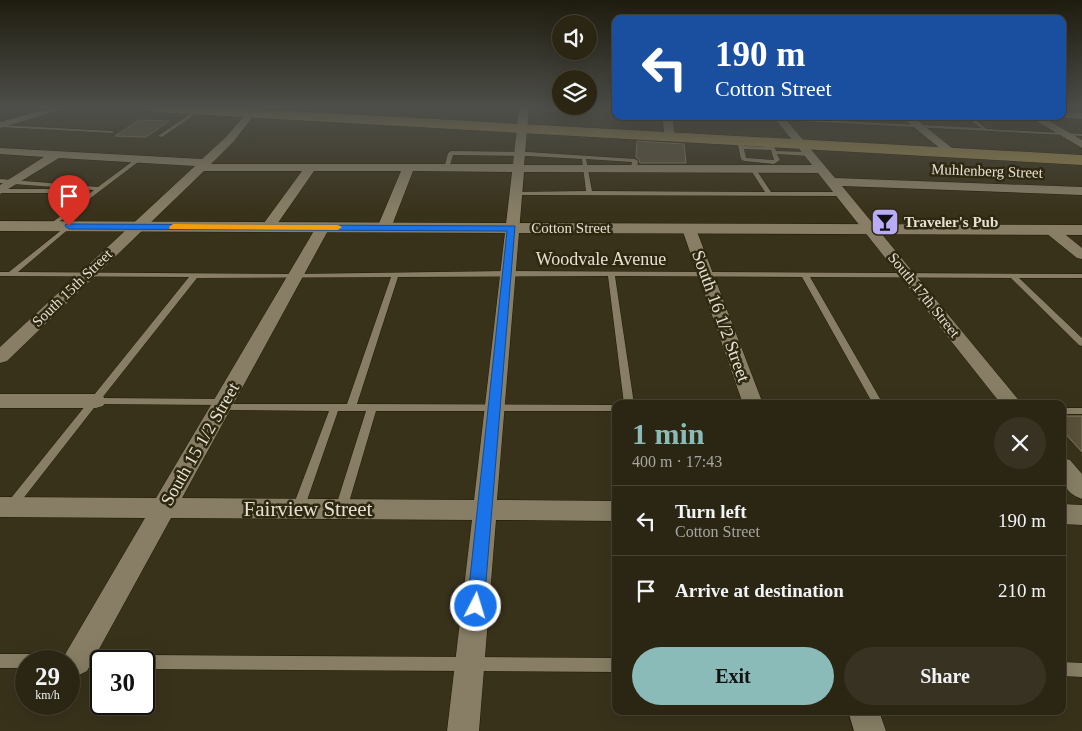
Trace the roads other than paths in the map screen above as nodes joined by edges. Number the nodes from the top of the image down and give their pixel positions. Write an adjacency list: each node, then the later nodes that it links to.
1 (227, 142): 14 (street, South 15th Street)
2 (521, 142): 11 (street)
3 (721, 142): 6 (main road)
4 (799, 142): 6 (street, South 17th Street)
5 (938, 142): 8 (street)
6 (805, 149): 8 (main road); 18 (street, South 17th Street)
7 (0, 151): 9 (street)
8 (951, 152): 12 (main road)
9 (57, 154): 10 (street); 20 (street)
10 (139, 159): 14 (street); 23 (lane)
11 (519, 160): 13 (street); 16 (street); 25 (street)
12 (1082, 160)
13 (584, 163): 17 (street); 26 (lane)
14 (203, 165): 15 (street); 32 (street, South 15th Street)
15 (311, 167): 16 (street); 33 (street)
16 (408, 168): 35 (street)
17 (753, 169): 18 (street); 27 (lane)
18 (821, 169): 21 (street, South 17th Street)
19 (0, 181): 20 (lane)
20 (14, 181): 22 (street); 23 (lane)
21 (832, 182): 24 (street, Muhlenberg Street); 28 (street, South 17th Street)
22 (0, 190): 23 (lane)
23 (98, 190): 30 (lane)
24 (1082, 191)
25 (516, 193): 26 (lane); 36 (street)
26 (589, 193): 27 (lane)
27 (769, 194): 28 (lane)
28 (842, 194): 38 (street, South 17th Street)
29 (0, 226): 30 (street, Cotton Street)
30 (51, 226): 31 (street, Cotton Street)
31 (69, 226): 32 (street, Cotton Street); 44 (lane)
32 (137, 226): 33 (street, Cotton Street); 46 (street, South 15th Street)
33 (268, 227): 34 (street, Cotton Street)
34 (323, 227): 35 (street, Cotton Street); 51 (street, South 15 1/2 Street)
35 (384, 228): 36 (street, Cotton Street)
36 (512, 228): 37 (street, Cotton Street); 42 (street)
37 (689, 229): 38 (street, Cotton Street); 49 (street, South 16 1/2 Street)
38 (871, 230): 39 (street, Cotton Street); 52 (street, South 17th Street)
39 (1051, 230): 40 (street, Cotton Street); 41 (street)
40 (1082, 230)
41 (1082, 255)
42 (507, 273): 45 (lane, Woodvale Avenue); 48 (lane, Woodvale Avenue); 67 (street)
43 (0, 274): 44 (lane, Woodvale Avenue)
44 (11, 274): 46 (lane, Woodvale Avenue)
45 (611, 274): 49 (lane, Woodvale Avenue); 57 (lane)
46 (86, 275): 47 (lane, Woodvale Avenue); 56 (street, South 15th Street)
47 (195, 275): 51 (lane, Woodvale Avenue); 62 (lane)
48 (395, 275): 51 (lane, Woodvale Avenue); 65 (lane)
49 (707, 275): 50 (lane, Woodvale Avenue); 58 (street, South 16 1/2 Street)
50 (805, 275): 52 (lane, Woodvale Avenue); 59 (lane)
51 (296, 276): 63 (street, South 15 1/2 Street)
52 (908, 276): 53 (lane, Woodvale Avenue); 60 (street, South 17th Street)
53 (1013, 276): 54 (lane, Woodvale Avenue); 55 (lane)
54 (1082, 276)
55 (1082, 343)
56 (0, 357)
57 (627, 400)
58 (752, 400)
59 (876, 400)
60 (1009, 400)
61 (0, 401): 62 (street)
62 (96, 401): 63 (lane); 73 (lane)
63 (223, 404): 64 (lane); 74 (street, South 15 1/2 Street)
64 (335, 407): 65 (lane); 75 (lane)
65 (351, 407): 66 (lane)
66 (372, 407): 67 (lane); 76 (lane)
67 (494, 407): 68 (lane); 77 (street)
68 (612, 408)
69 (1066, 411): 70 (lane)
70 (1082, 411)
71 (1066, 471): 72 (street)
72 (1082, 490)
73 (5, 507): 74 (street, Fairview Street)
74 (164, 508): 75 (street, Fairview Street); 81 (street, South 15 1/2 Street)
75 (298, 509): 76 (street, Fairview Street)
76 (341, 509): 77 (street, Fairview Street)
77 (484, 510): 78 (street, Fairview Street); 85 (street)
78 (612, 511)
79 (1066, 514): 80 (street)
80 (1082, 515)
81 (78, 650)
82 (0, 661): 83 (lane)
83 (15, 661)
84 (155, 662): 85 (lane)
85 (470, 663): 86 (lane); 90 (street)
86 (612, 665)
87 (1066, 670): 88 (lane)
88 (1082, 670)
89 (864, 715): 91 (street)
90 (463, 731)
91 (870, 731)

